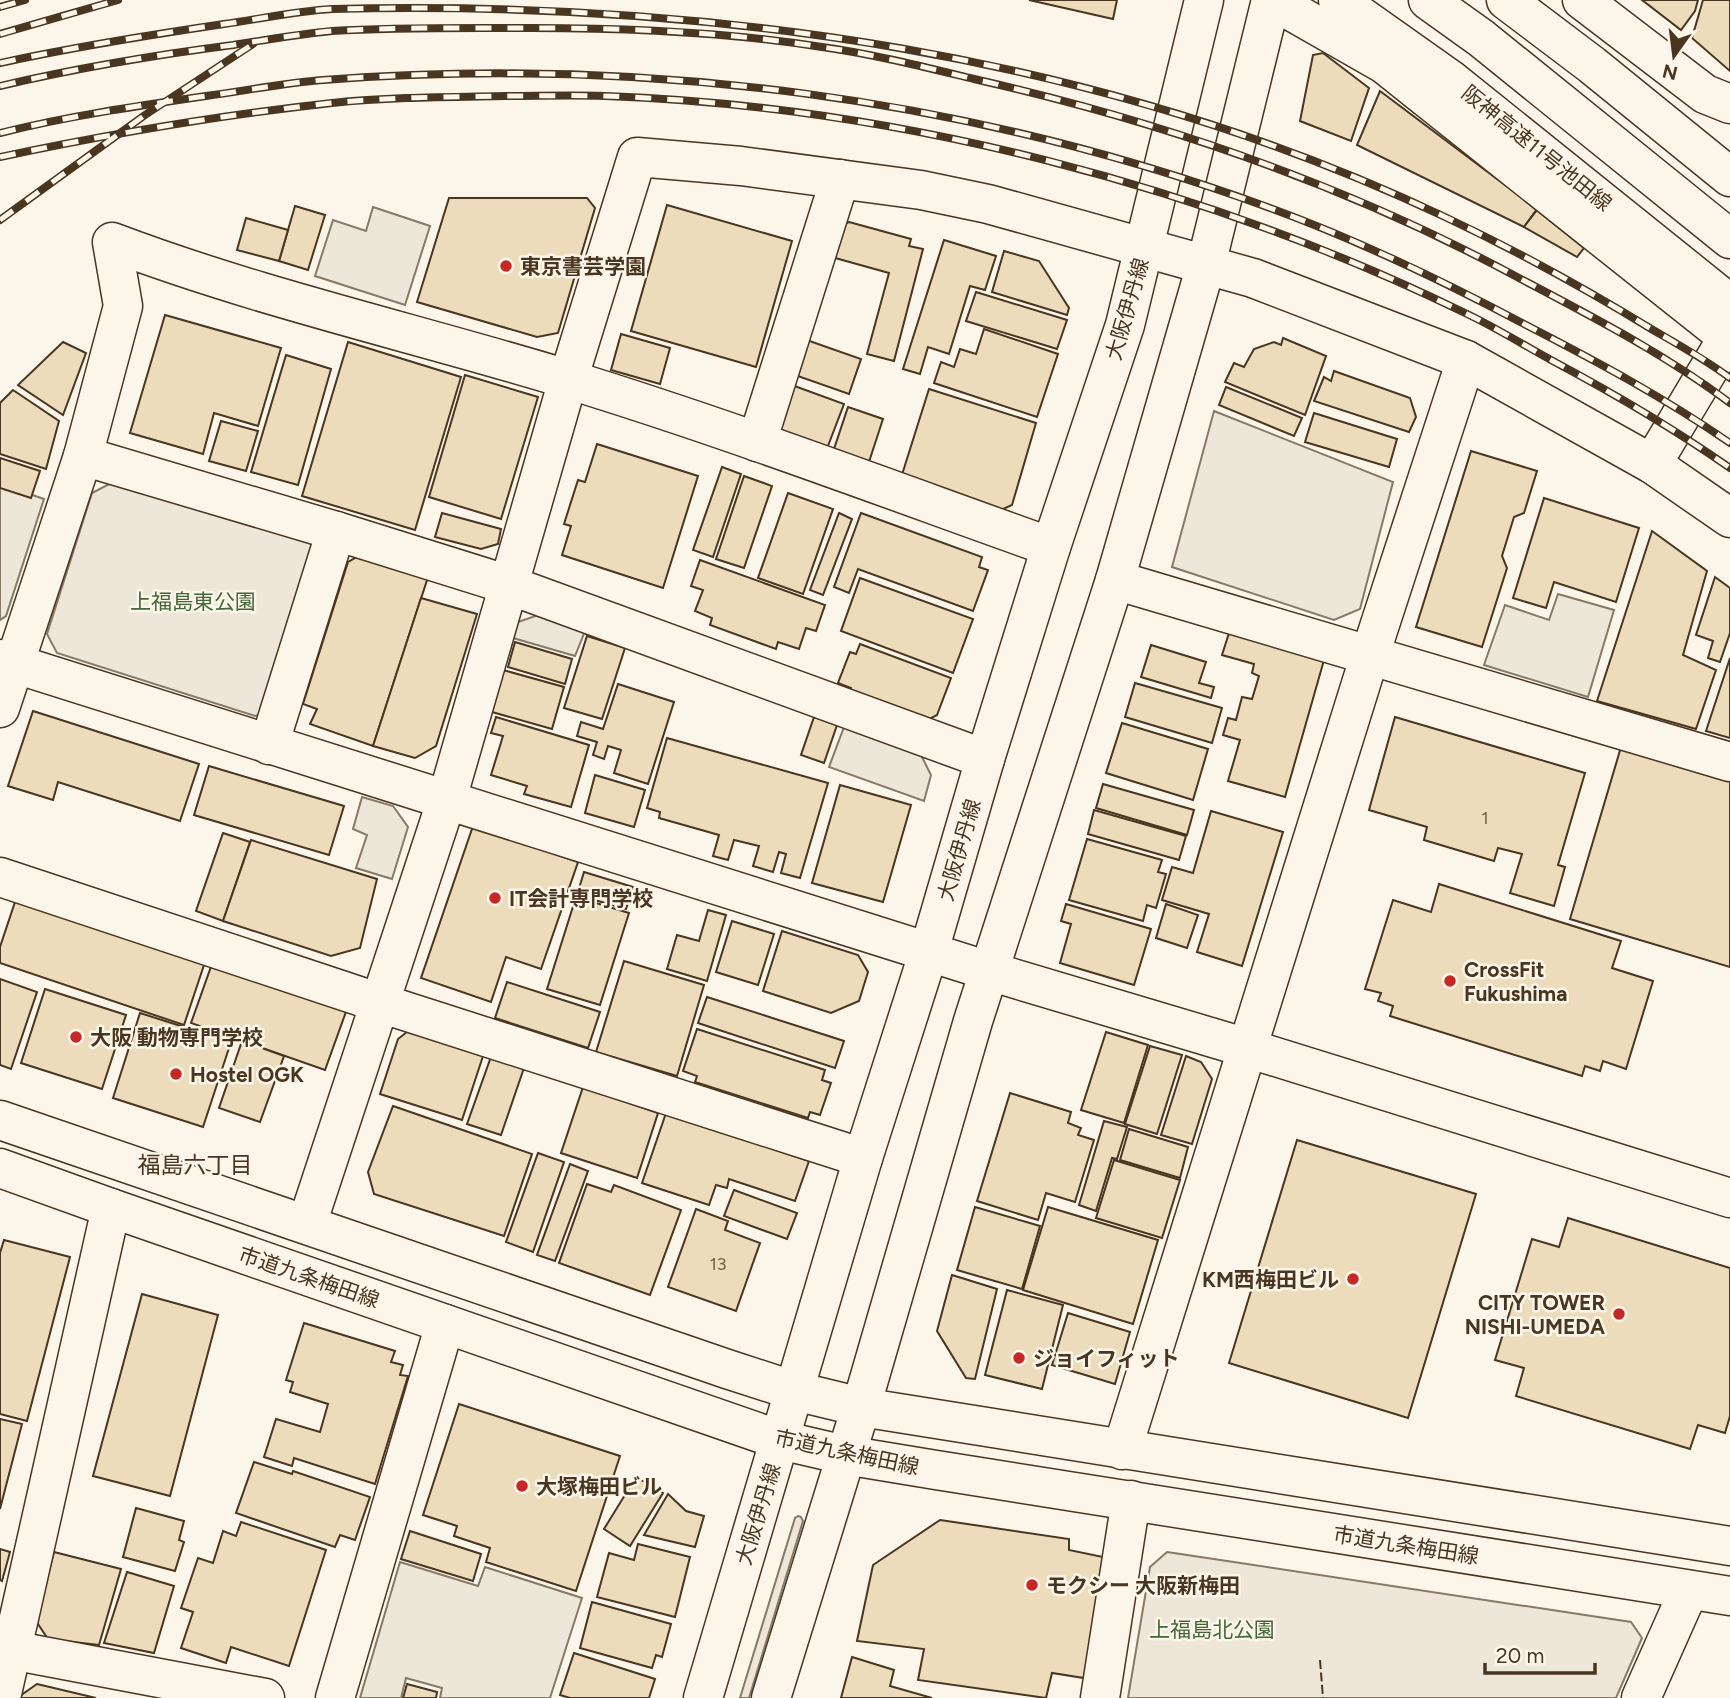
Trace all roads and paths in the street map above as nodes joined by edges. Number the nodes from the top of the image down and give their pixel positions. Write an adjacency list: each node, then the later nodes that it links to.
1 (1204, 0): 11 (main road, 大阪伊丹線)
2 (1271, 0): 12 (main road); 13 (main road)
3 (1338, 0): 13 (main road, 阪神高速11号池田線)
4 (1428, 0): 10 (main road)
5 (1506, 0): 8 (main road)
6 (1582, 0): 7 (main road)
7 (1730, 104)
8 (1730, 177)
9 (840, 179): 11 (main road); 15 (main road); 16 (main road)
10 (1730, 239)
11 (1144, 249): 12 (main road); 21 (main road, 大阪伊丹線)
12 (1206, 265): 14 (main road); 22 (main road)
13 (1729, 327): 18 (main road)
14 (1466, 360): 18 (main road); 24 (main road)
15 (568, 380): 16 (main road); 17 (main road); 23 (main road)
16 (757, 442): 21 (main road)
17 (83, 456): 20 (main road); 25 (main road)
18 (1652, 464): 19 (main road)
19 (1730, 518)
20 (336, 531): 23 (main road); 27 (main road)
21 (1051, 547): 28 (main road, 大阪伊丹線)
22 (1115, 580): 24 (main road); 33 (main road)
23 (509, 585): 28 (main road); 30 (main road)
24 (1370, 655): 29 (main road); 35 (main road)
25 (7, 661): 26 (main road); 27 (main road)
26 (0, 708)
27 (269, 744): 30 (main road)
28 (985, 759): 32 (main road, 大阪伊丹線)
29 (1730, 762)
30 (447, 799): 32 (main road); 34 (main road)
31 (0, 877): 34 (main road)
32 (929, 951): 33 (main road); 37 (main road, 大阪伊丹線)
33 (989, 971): 35 (main road); 44 (main road)
34 (380, 1003): 37 (main road); 41 (main road)
35 (1247, 1048): 39 (main road); 46 (main road)
36 (0, 1120): 41 (main road)
37 (863, 1158): 43 (main road, 大阪伊丹線)
38 (0, 1167): 40 (main road, 市道九条梅田線)
39 (1728, 1190)
40 (111, 1208): 42 (main road, 市道九条梅田線); 52 (main road)
41 (307, 1224): 43 (main road)
42 (445, 1324): 45 (main road, 市道九条梅田線); 55 (main road)
43 (796, 1391): 44 (main road); 45 (main road, 大阪伊丹線)
44 (861, 1407): 46 (main road); 47 (main road)
45 (780, 1440): 47 (main road, 市道九条梅田線); 56 (main road, 大阪伊丹線)
46 (1122, 1450): 49 (main road)
47 (845, 1455): 48 (main road, 市道九条梅田線); 57 (main road)
48 (1131, 1500): 50 (main road, 市道九条梅田線); 58 (main road)
49 (1730, 1546)
50 (1689, 1590): 51 (main road, 市道九条梅田線); 59 (main road)
51 (1730, 1596)
52 (6, 1650): 53 (main road); 54 (main road)
53 (1, 1698)
54 (265, 1698)
55 (335, 1698)
56 (703, 1698)
57 (771, 1698)
58 (1100, 1698)
59 (1641, 1698)

